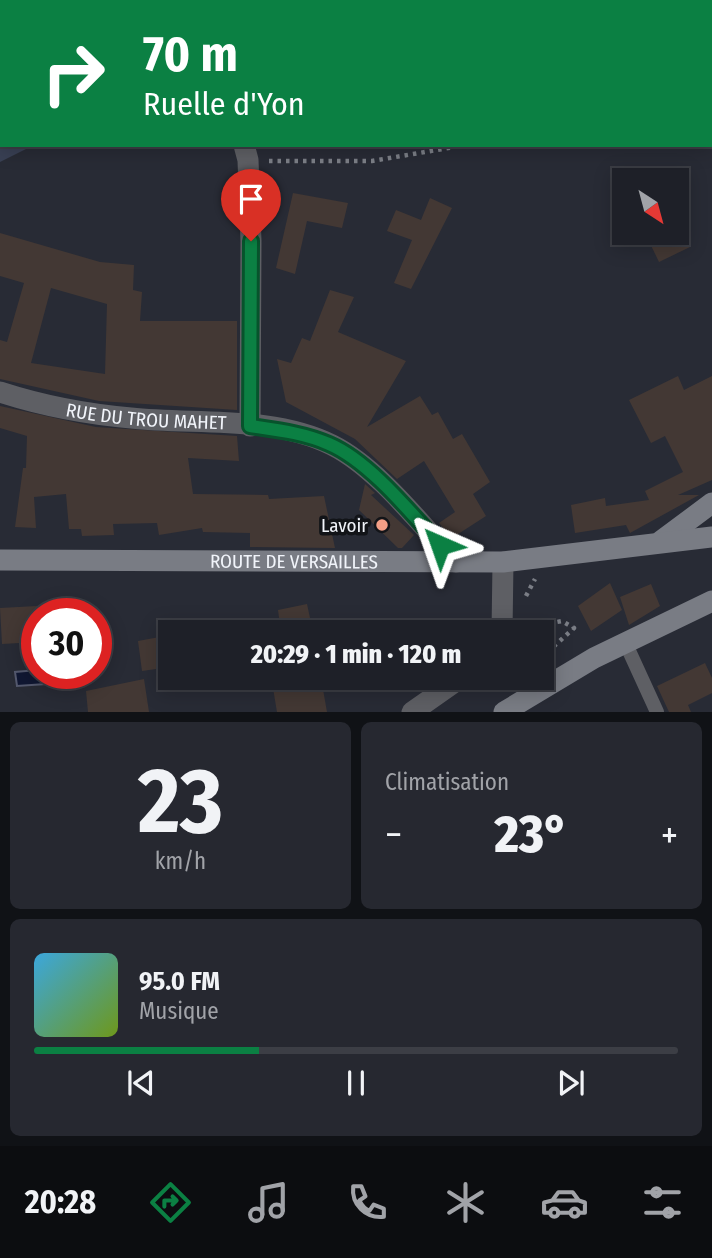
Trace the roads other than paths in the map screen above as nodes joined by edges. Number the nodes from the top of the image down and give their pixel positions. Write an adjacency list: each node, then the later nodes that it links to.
1 (246, 153): 3 (street)
2 (0, 392): 3 (street, RUE DU TROU MAHET)
3 (250, 426): 8 (street, RUE DU TROU MAHET)
4 (712, 503): 6 (main road)
5 (712, 537): 6 (main road, ROUTE DE VERSAILLES)
6 (659, 543): 9 (main road, ROUTE DE VERSAILLES)
7 (0, 560): 8 (main road, ROUTE DE VERSAILLES)
8 (456, 562): 9 (main road, ROUTE DE VERSAILLES)
9 (503, 562): 11 (street)
10 (712, 601): 12 (main road)
11 (510, 620)
12 (625, 642): 15 (main road); 16 (lane)
13 (443, 690): 14 (street)
14 (412, 712)
15 (505, 712)
16 (657, 712)

